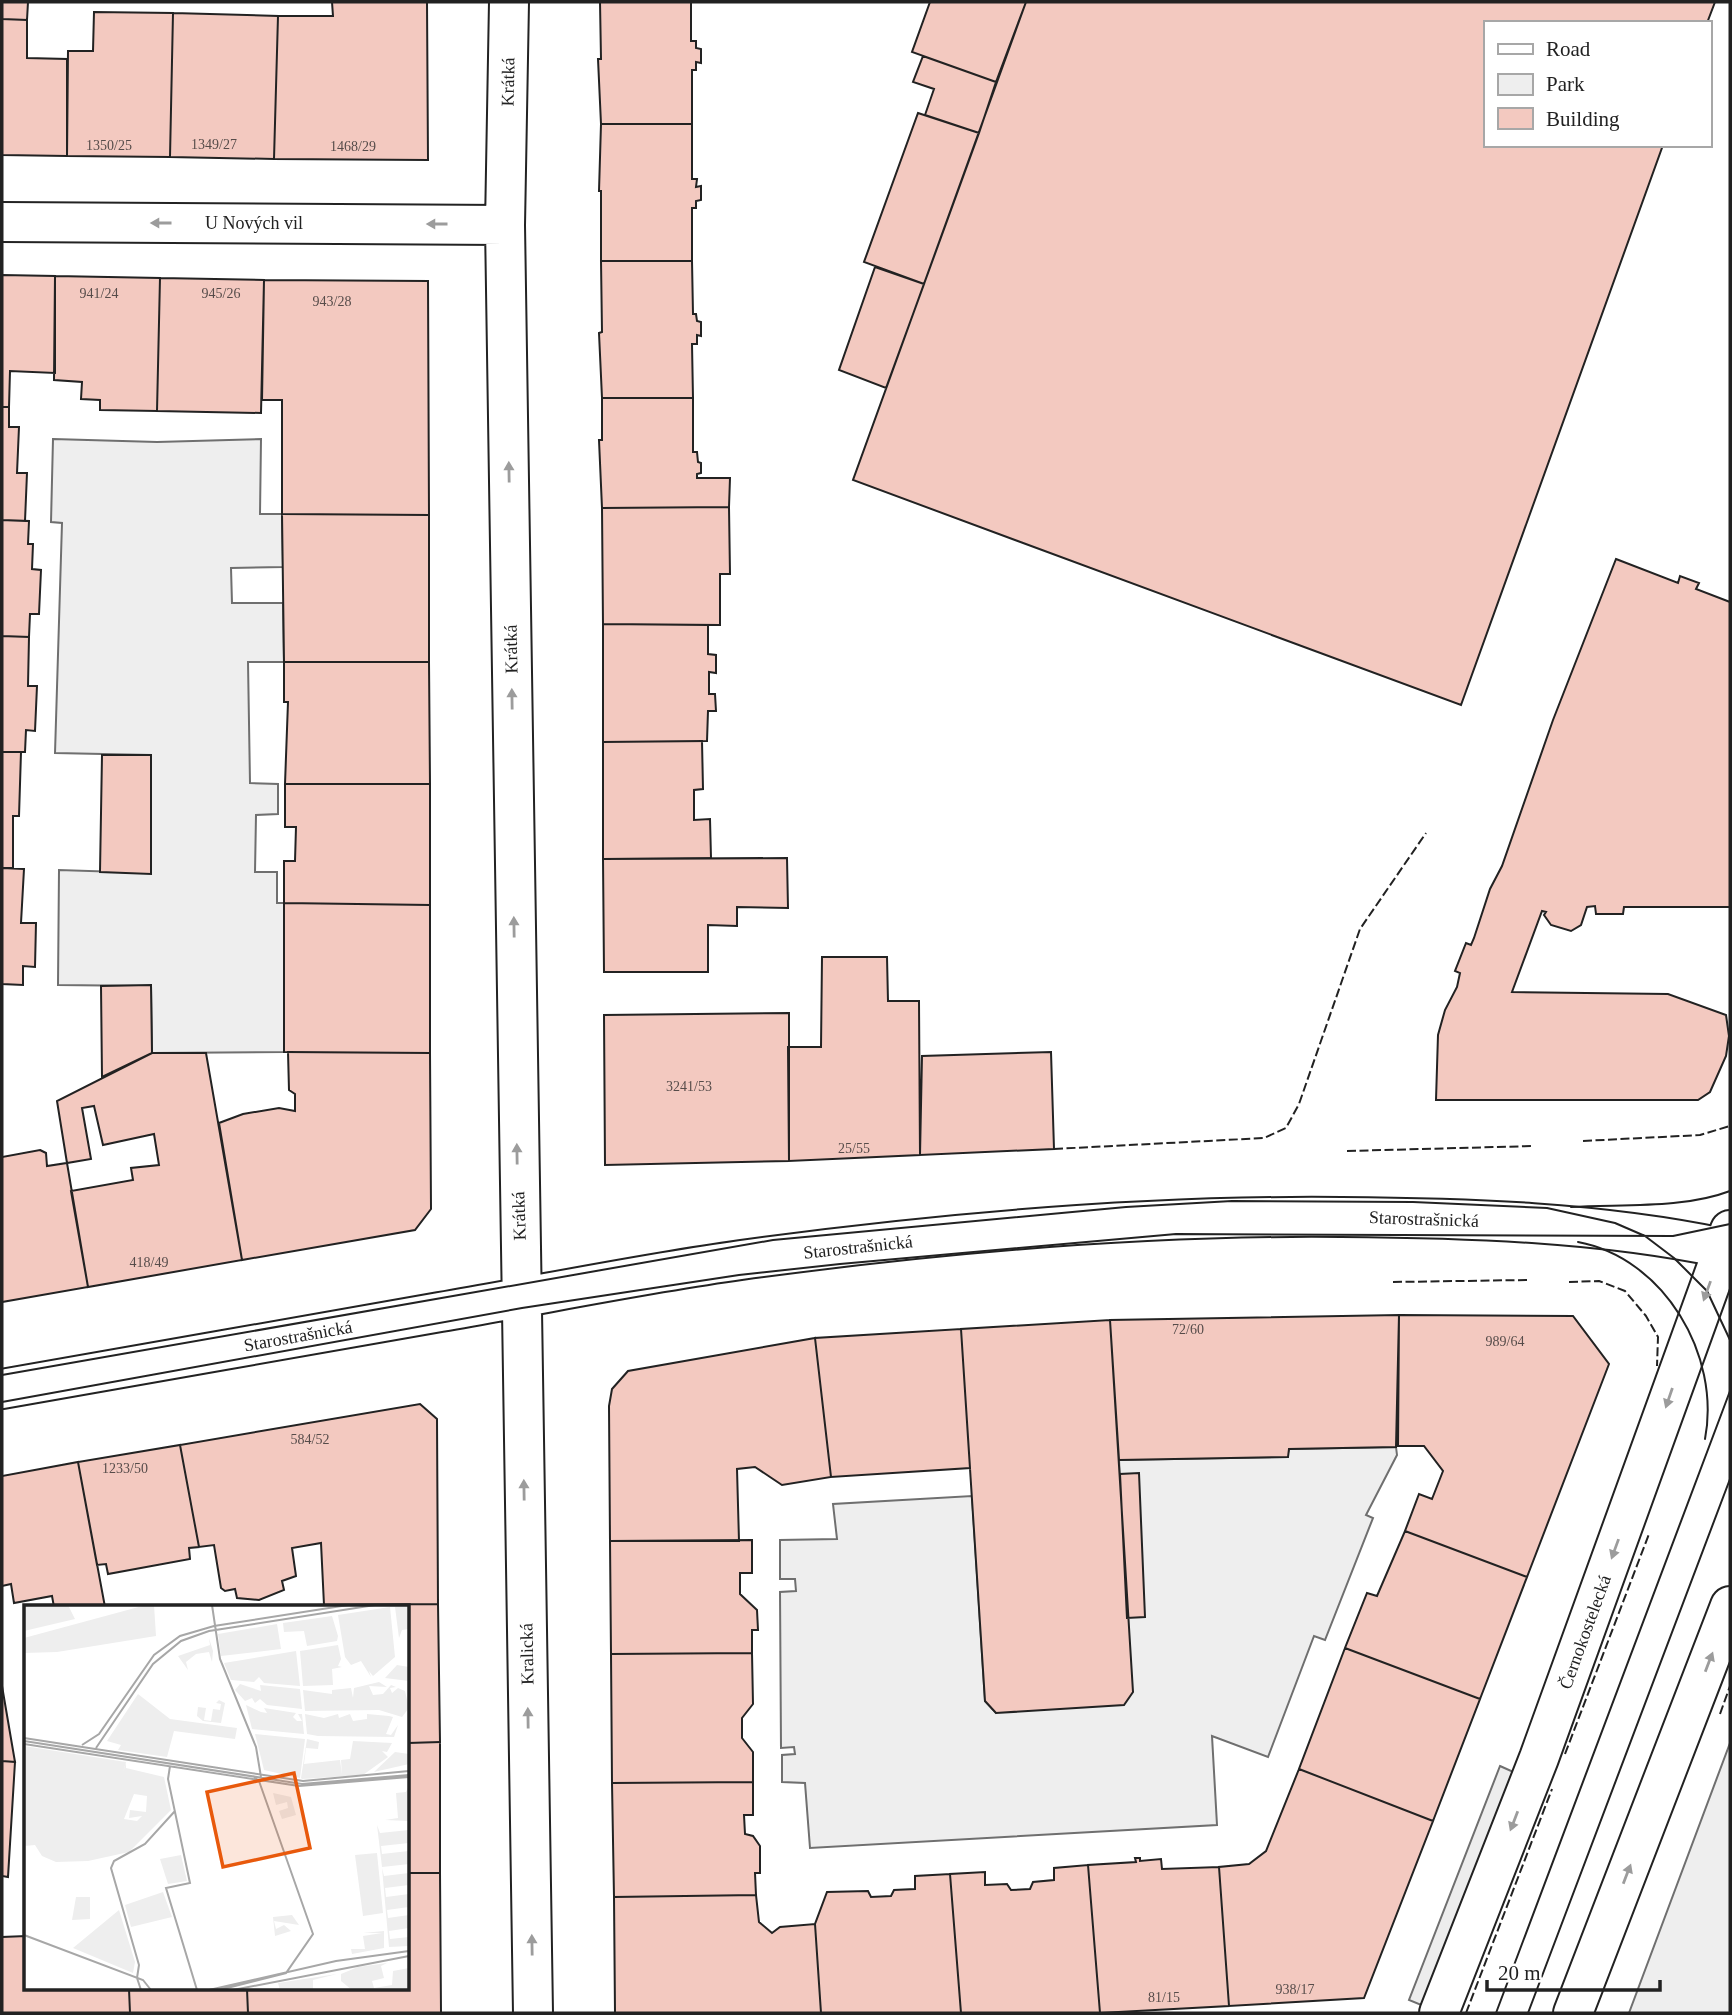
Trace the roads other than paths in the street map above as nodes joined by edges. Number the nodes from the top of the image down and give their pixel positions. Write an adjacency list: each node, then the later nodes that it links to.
1 (509, 2): 3 (street, Krátká)
2 (2, 222): 3 (street, U Nových vil, one-way to 2)
3 (505, 225): 5 (street, Krátká, one-way to 3)
4 (1727, 1239): 5 (street, Starostrašnická); 9 (street, Černokostelecká, one-way to 9)
5 (521, 1296): 6 (street, Starostrašnická); 8 (street, Kralická, one-way to 5)
6 (2, 1389)
7 (1730, 1606): 10 (street, one-way to 7)
8 (533, 2013)
9 (1439, 2013)
10 (1573, 2013)

